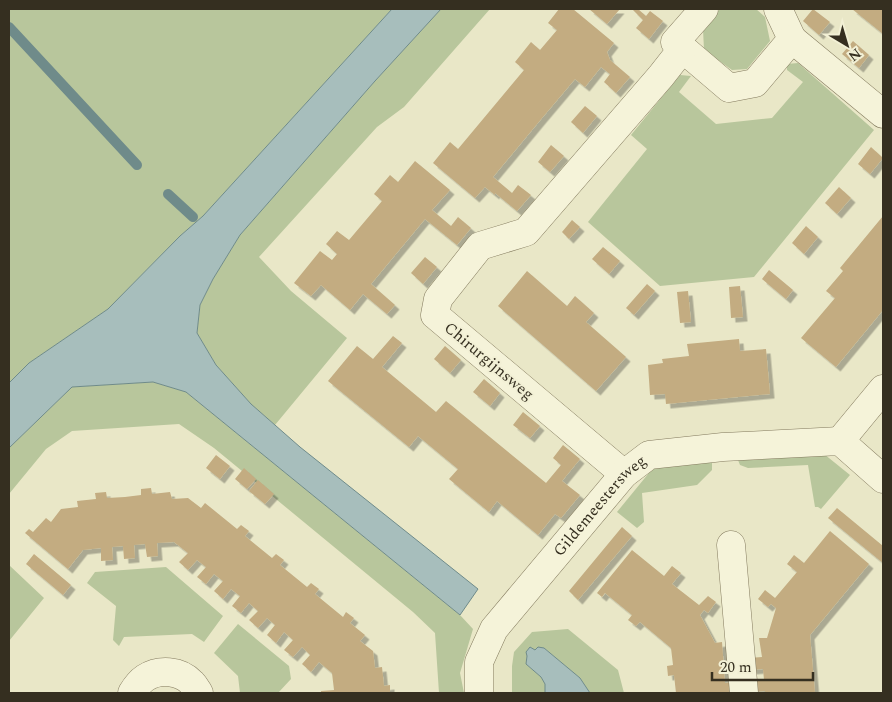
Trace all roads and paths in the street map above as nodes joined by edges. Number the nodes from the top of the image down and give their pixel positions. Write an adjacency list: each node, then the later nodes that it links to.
1 (704, 9): 4 (street)
2 (778, 9): 3 (street)
3 (792, 39): 4 (street); 5 (street)
4 (683, 48): 8 (street, Chirurgijnsweg)
5 (883, 114)
6 (883, 389): 7 (street)
7 (840, 440): 8 (street, Gildemeestersweg); 9 (street)
8 (624, 474): 13 (street, Gildemeestersweg)
9 (883, 479)
10 (731, 546): 14 (street)
11 (132, 693): 12 (street)
12 (199, 693)
13 (479, 693)
14 (744, 693)

